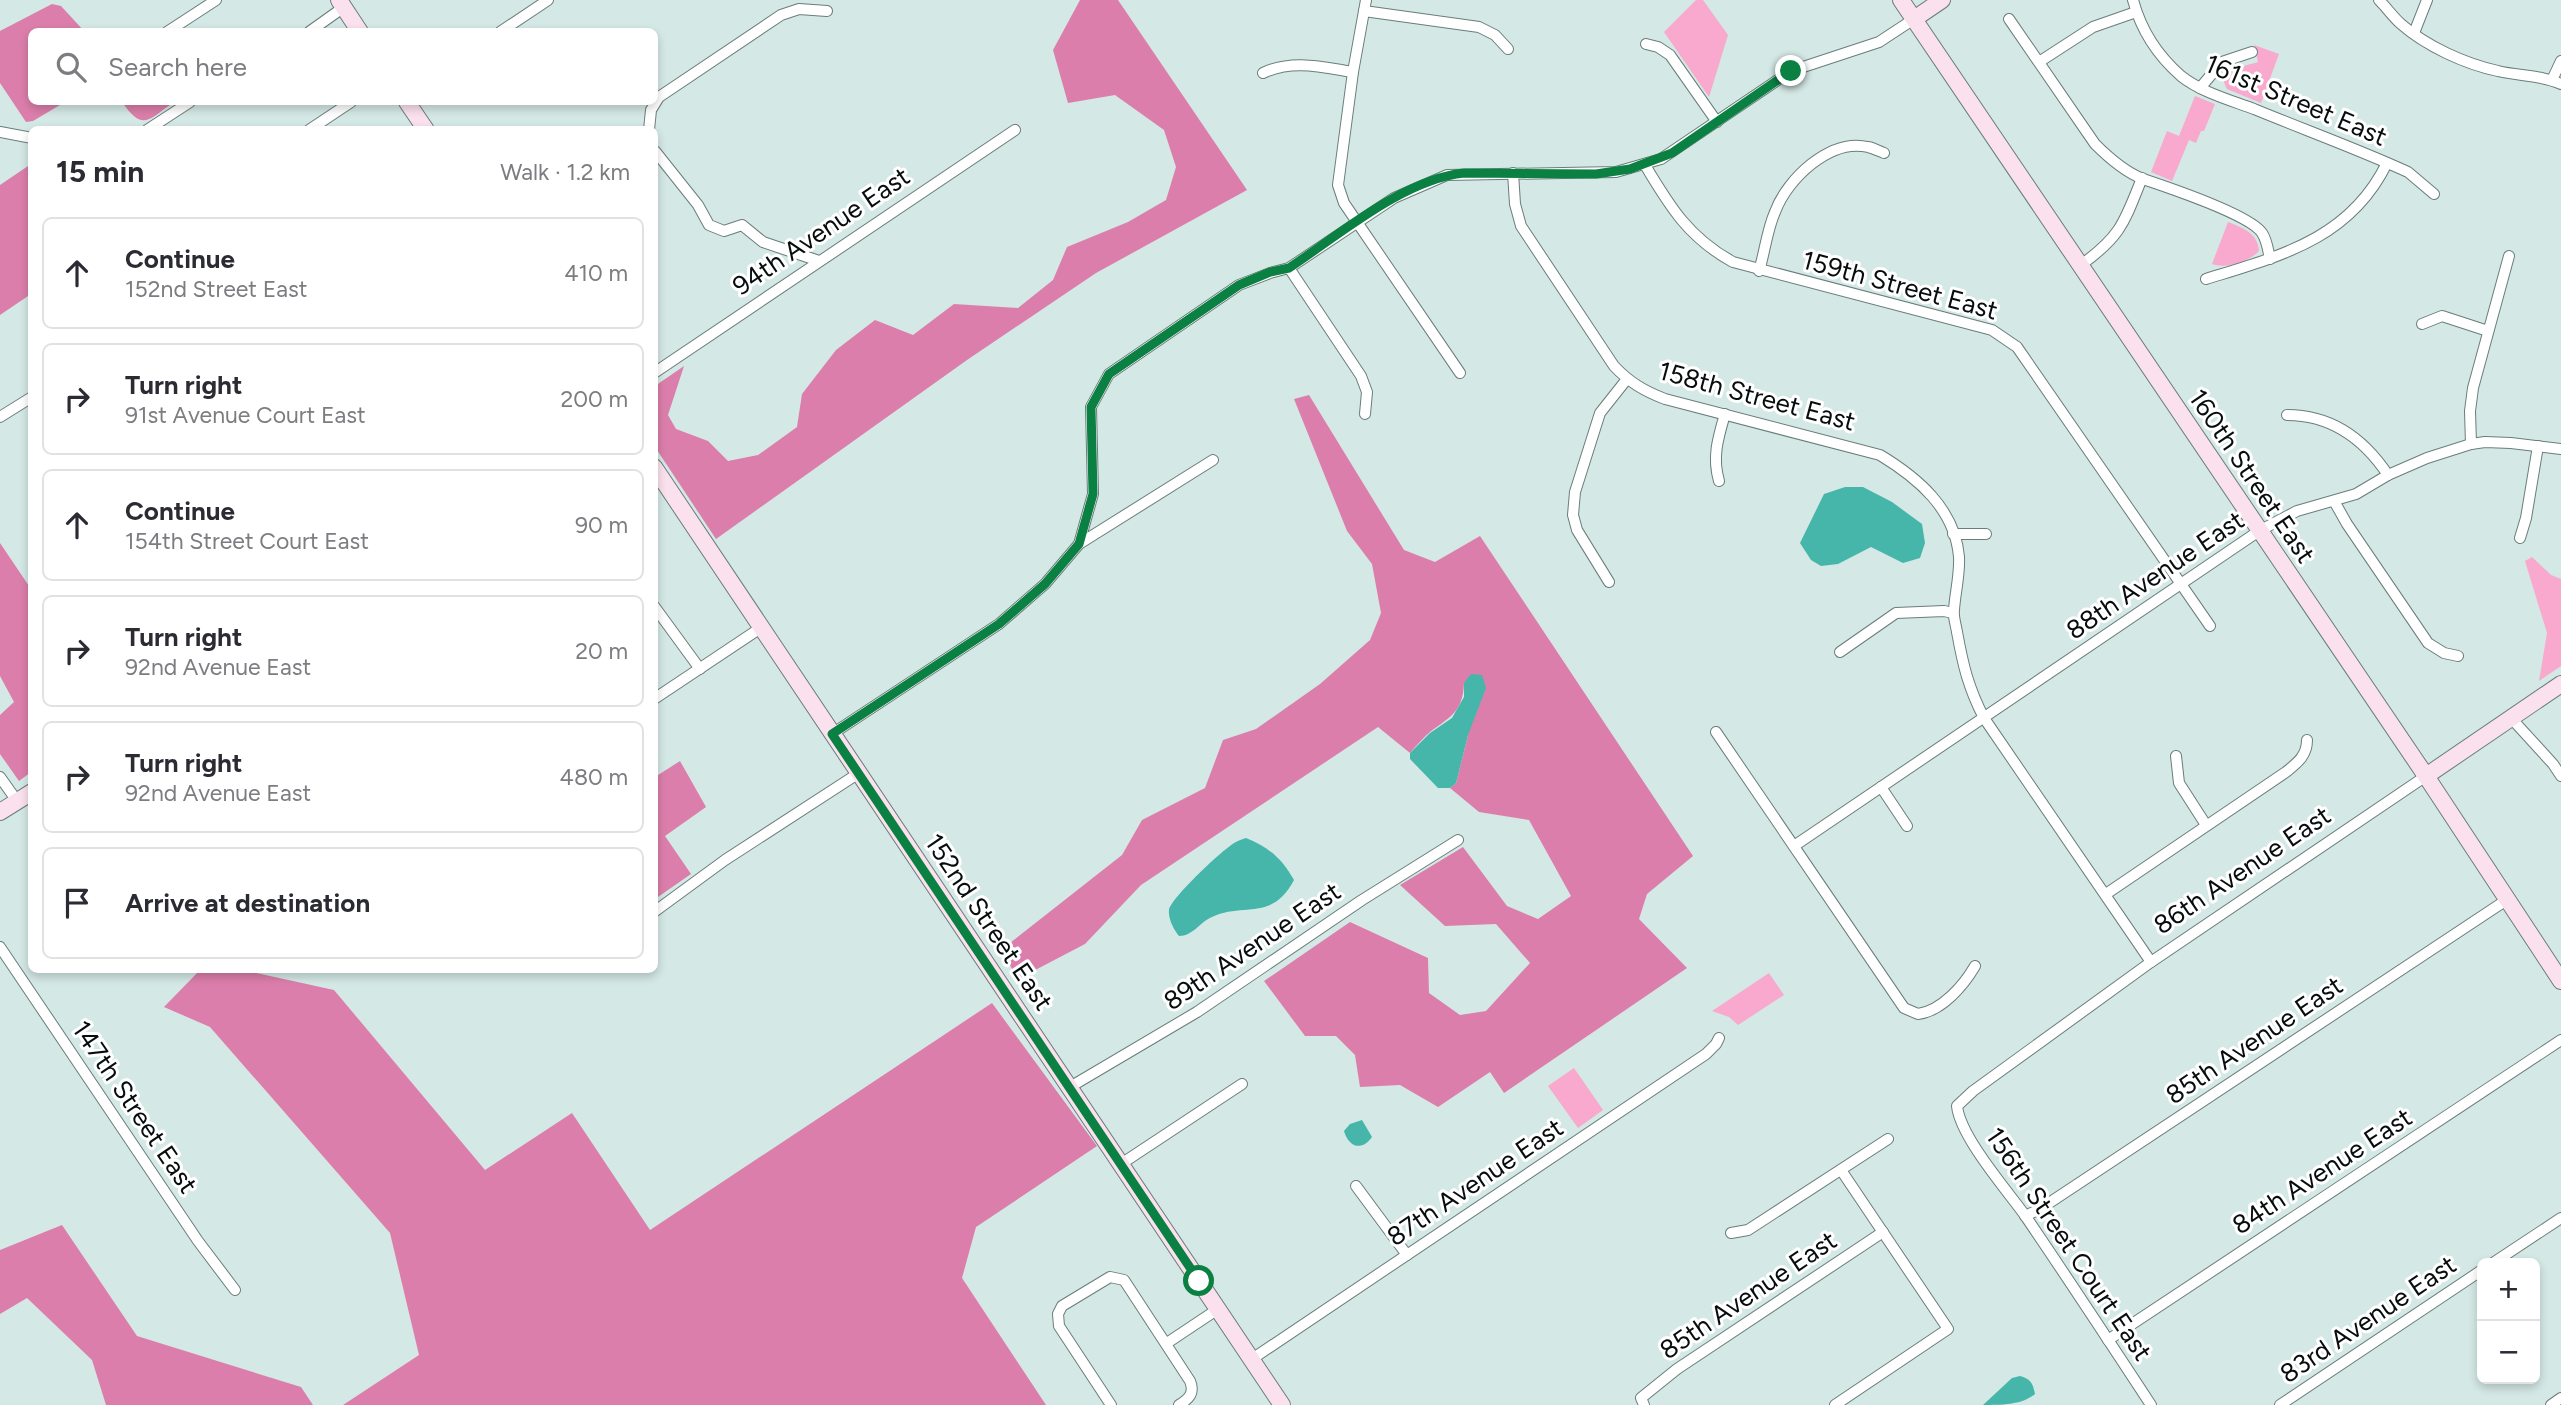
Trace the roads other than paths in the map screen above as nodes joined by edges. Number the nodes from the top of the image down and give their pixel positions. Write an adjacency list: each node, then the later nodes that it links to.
1 (216, 0): 14 (street)
2 (548, 0): 17 (street)
3 (1901, 0): 12 (street, 160th Street East)
4 (1942, 0): 12 (street)
5 (2133, 0): 11 (street, 161st Street East)
6 (2379, 0): 18 (street)
7 (2427, 0): 18 (street)
8 (341, 4): 15 (street); 16 (street)
9 (1365, 5): 20 (street); 24 (street)
10 (827, 11): 28 (street)
11 (2136, 12): 23 (street); 27 (street, 161st Street East)
12 (1914, 19): 33 (street); 52 (street, 160th Street East)
13 (2009, 19): 23 (street)
14 (173, 28)
15 (314, 28)
16 (357, 28)
17 (506, 28)
18 (2414, 33): 26 (street)
19 (1646, 44): 33 (street)
20 (1508, 48)
21 (2252, 52): 27 (street)
22 (2561, 61): 26 (street)
23 (2039, 62): 46 (street)
24 (1353, 72): 25 (street); 48 (street)
25 (1263, 73)
26 (2557, 82)
27 (2200, 88): 43 (street, 161st Street East)
28 (658, 99)
29 (185, 105): 34 (street)
30 (346, 105): 35 (street)
31 (409, 105): 36 (street)
32 (654, 105): 37 (street)
33 (1717, 122): 44 (street)
34 (153, 126)
35 (315, 126)
36 (423, 126)
37 (649, 126)
38 (1016, 130): 51 (street, 94th Avenue East)
39 (0, 132): 40 (street)
40 (28, 137)
41 (1884, 153): 54 (street)
42 (658, 155): 51 (street)
43 (2387, 163): 47 (street, 161st Street East); 50 (street)
44 (1645, 165): 45 (street); 54 (street, 159th Street East)
45 (1513, 173): 48 (street); 60 (street, 158th Street East)
46 (2143, 178): 50 (street); 52 (street)
47 (2434, 194)
48 (1358, 222): 53 (street); 59 (street)
49 (2509, 256): 57 (street)
50 (2270, 259): 55 (street)
51 (819, 261): 58 (street, 94th Avenue East)
52 (2081, 265): 74 (street, 160th Street East)
53 (1289, 268): 62 (street); 78 (street)
54 (1759, 271): 80 (street, 159th Street East)
55 (2206, 279)
56 (2422, 324): 57 (street)
57 (2488, 331): 66 (street)
58 (658, 370)
59 (1460, 373)
60 (1626, 379): 63 (street, 158th Street East); 79 (street)
61 (28, 400): 65 (street)
62 (1365, 414)
63 (1725, 414): 72 (street); 75 (street, 158th Street East)
64 (2287, 415): 71 (street)
65 (0, 417)
66 (2471, 444): 67 (street, 88th Avenue East); 71 (street, 88th Avenue East)
67 (2538, 446): 68 (street, 88th Avenue East); 77 (street)
68 (2561, 449)
69 (1213, 460): 78 (street)
70 (658, 473): 84 (street, 152nd Street East)
71 (2388, 475): 73 (street, 88th Avenue East)
72 (1719, 481)
73 (2334, 501): 74 (street, 88th Avenue East); 86 (street)
74 (2259, 531): 80 (street, 88th Avenue East); 97 (street, 160th Street East)
75 (1953, 534): 76 (street); 82 (street, 158th Street East)
76 (1986, 534)
77 (2520, 538)
78 (1079, 544): 93 (street)
79 (1609, 582)
80 (2182, 585): 83 (street, 159th Street East); 90 (street, 88th Avenue East)
81 (658, 611): 87 (street)
82 (1954, 612): 85 (street); 90 (street, 158th Street East)
83 (2210, 626)
84 (762, 627): 87 (street); 93 (street, 152nd Street East)
85 (1840, 652)
86 (2458, 656)
87 (700, 669): 89 (street)
88 (2561, 684): 91 (street, 86th Avenue East)
89 (658, 696)
90 (1984, 718): 100 (street, 88th Avenue East); 108 (street, 158th Street East)
91 (2511, 718): 97 (street, 86th Avenue East); 98 (street)
92 (1716, 732): 107 (street)
93 (832, 734): 96 (street, 152nd Street East)
94 (2307, 740): 104 (street)
95 (2176, 756): 104 (street)
96 (859, 773): 110 (street); 118 (street, 152nd Street East)
97 (2426, 776): 109 (street, 160th Street East); 112 (street, 86th Avenue East)
98 (2561, 776)
99 (0, 778): 102 (street)
100 (1881, 788): 105 (street); 107 (street, 88th Avenue East)
101 (28, 795): 102 (street)
102 (18, 801): 103 (street)
103 (0, 812)
104 (2206, 825): 108 (street)
105 (1907, 826)
106 (1458, 840): 118 (street, 89th Avenue East)
107 (1794, 846): 113 (street)
108 (2106, 894): 112 (street, 158th Street East)
109 (2508, 899): 114 (street, 160th Street East); 124 (street, 85th Avenue East)
110 (658, 909)
111 (0, 947): 131 (street, 147th Street East)
112 (2151, 962): 119 (street, 86th Avenue East)
113 (1975, 966)
114 (2561, 981)
115 (1719, 1038): 128 (street, 87th Avenue East)
116 (2561, 1040): 133 (street, 84th Avenue East)
117 (1242, 1084): 121 (street)
118 (1070, 1087): 121 (street, 152nd Street East)
119 (1957, 1106): 124 (street, 156th Street Court East)
120 (1888, 1139): 122 (street)
121 (1121, 1164): 132 (street, 152nd Street East)
122 (1841, 1170): 126 (street); 127 (street)
123 (1356, 1186): 128 (street)
124 (2025, 1216): 133 (street, 156th Street Court East)
125 (2561, 1218): 129 (street, 83rd Avenue East)
126 (1882, 1231): 137 (street, 85th Avenue East); 141 (street)
127 (1731, 1233)
128 (1406, 1255): 135 (street, 87th Avenue East)
129 (2501, 1258)
130 (2477, 1273): 143 (street, 83rd Avenue East)
131 (235, 1290)
132 (1218, 1309): 134 (street); 135 (street, 152nd Street East)
133 (2108, 1340): 142 (street, 156th Street Court East)
134 (1167, 1343): 138 (street); 139 (street)
135 (1252, 1359): 140 (street, 152nd Street East)
136 (2561, 1398): 144 (street)
137 (1642, 1401)
138 (1111, 1405)
139 (1179, 1405)
140 (1282, 1405)
141 (1835, 1405)
142 (2151, 1405)
143 (2280, 1405)
144 (2551, 1405)

